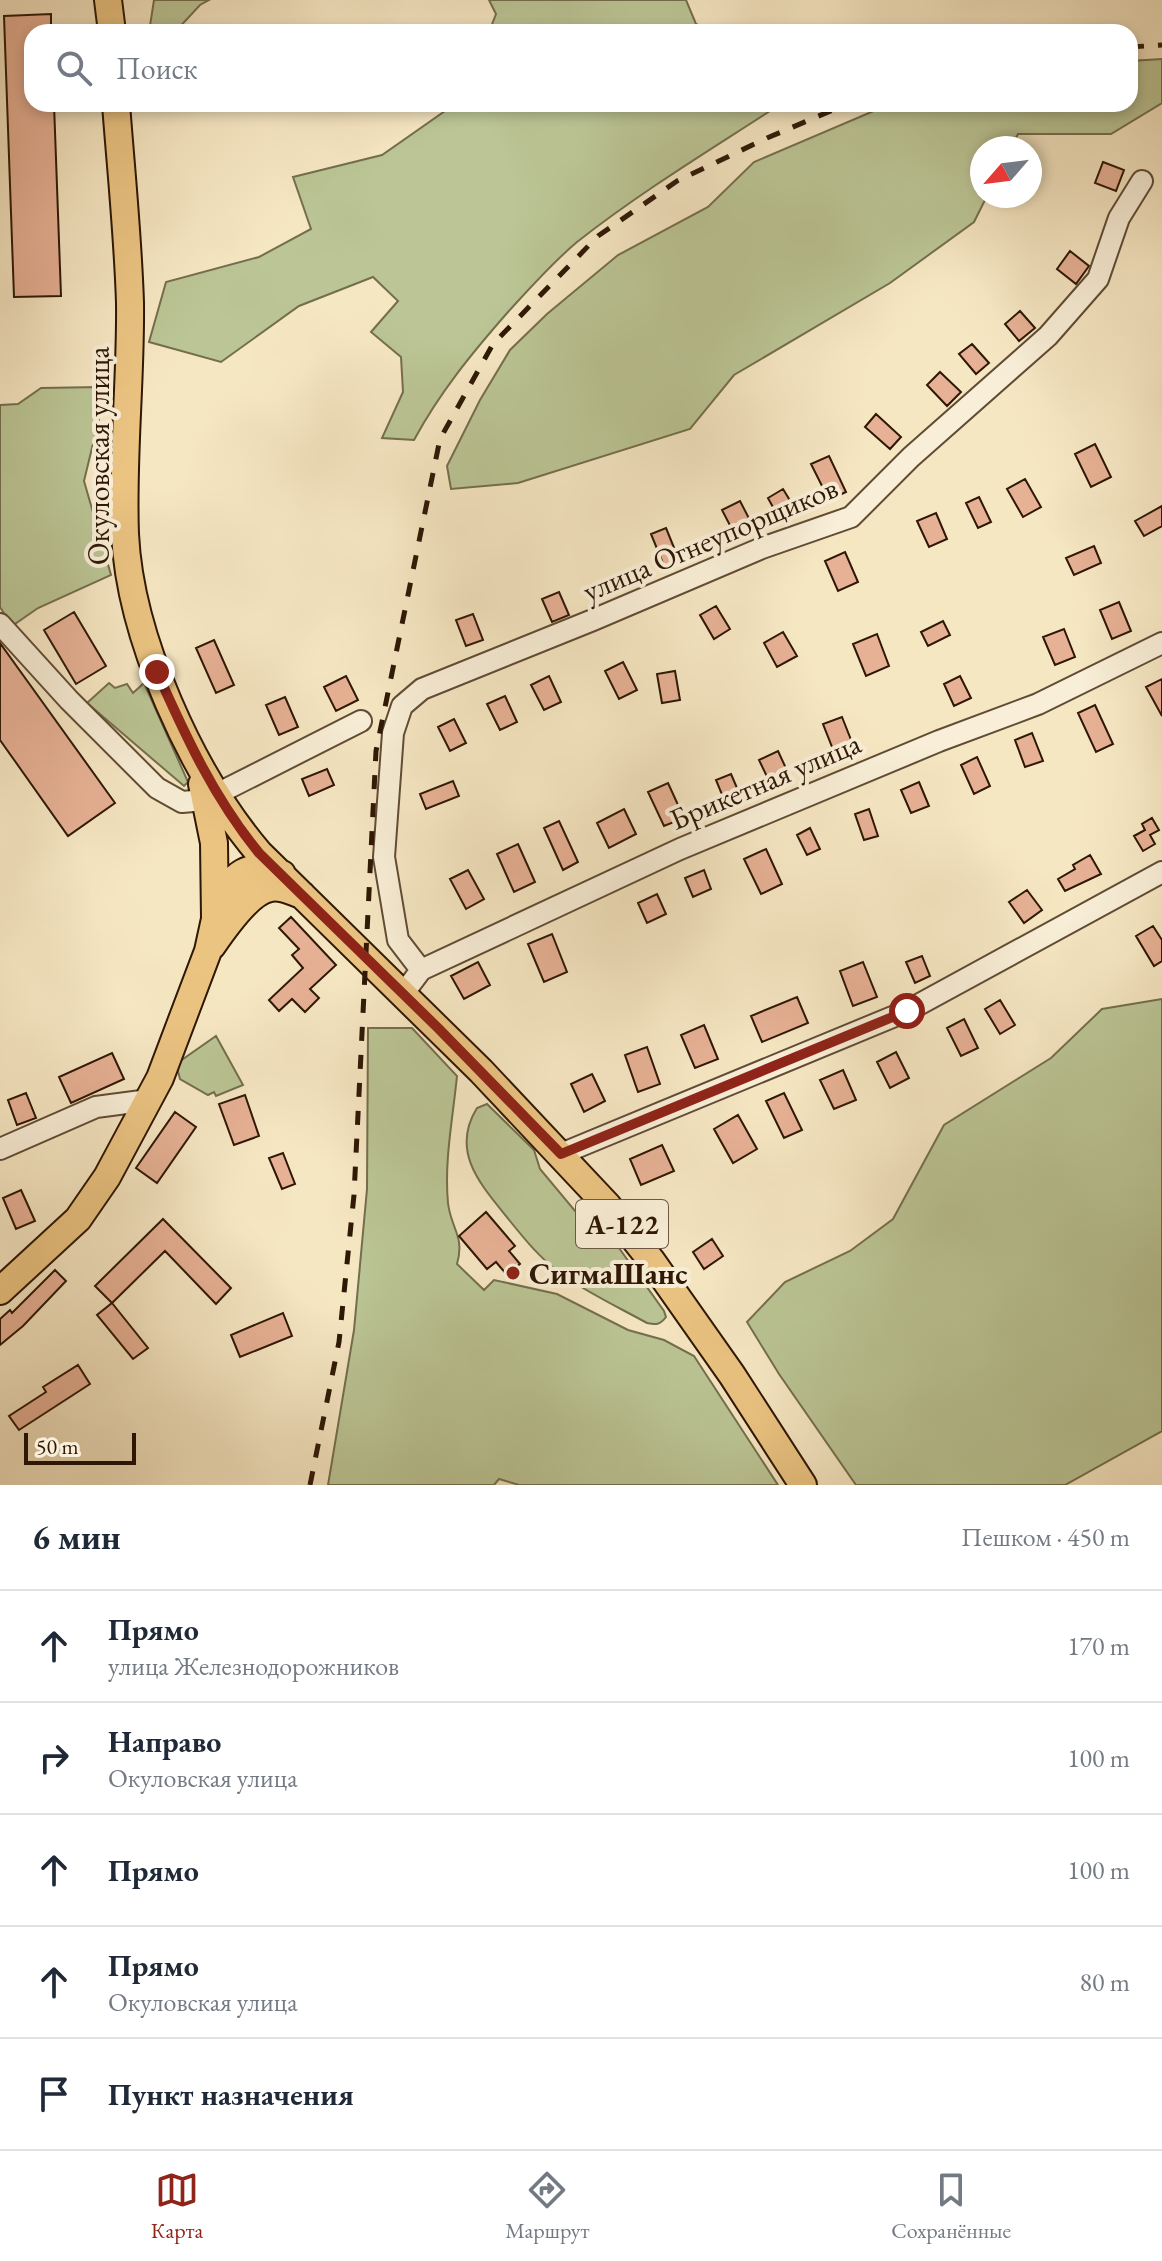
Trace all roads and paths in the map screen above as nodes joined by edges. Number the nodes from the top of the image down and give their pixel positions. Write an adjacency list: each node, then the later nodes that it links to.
1 (108, 0): 2 (main road)
2 (111, 24)
3 (117, 112): 8 (main road, Окуловская улица)
4 (1142, 181): 17 (street, улица Огнеупорщиков)
5 (0, 624): 8 (street)
6 (1162, 643): 17 (street, Брикетная улица)
7 (361, 721): 8 (street)
8 (211, 797): 9 (main road, Окуловская улица); 14 (main road)
9 (241, 831): 10 (main road); 12 (main road)
10 (251, 868): 12 (main road); 14 (main road); 15 (main road)
11 (1162, 872): 21 (street)
12 (282, 874): 13 (main road)
13 (305, 897): 15 (main road); 18 (main road, А-122)
14 (216, 903): 16 (main road)
15 (224, 929): 16 (main road)
16 (208, 951): 19 (main road)
17 (421, 970): 18 (street, Брикетная улица)
18 (403, 994): 21 (main road, А-122)
19 (149, 1100): 20 (street); 22 (main road)
20 (0, 1149)
21 (561, 1154): 23 (main road, А-122)
22 (0, 1291)
23 (803, 1485)

